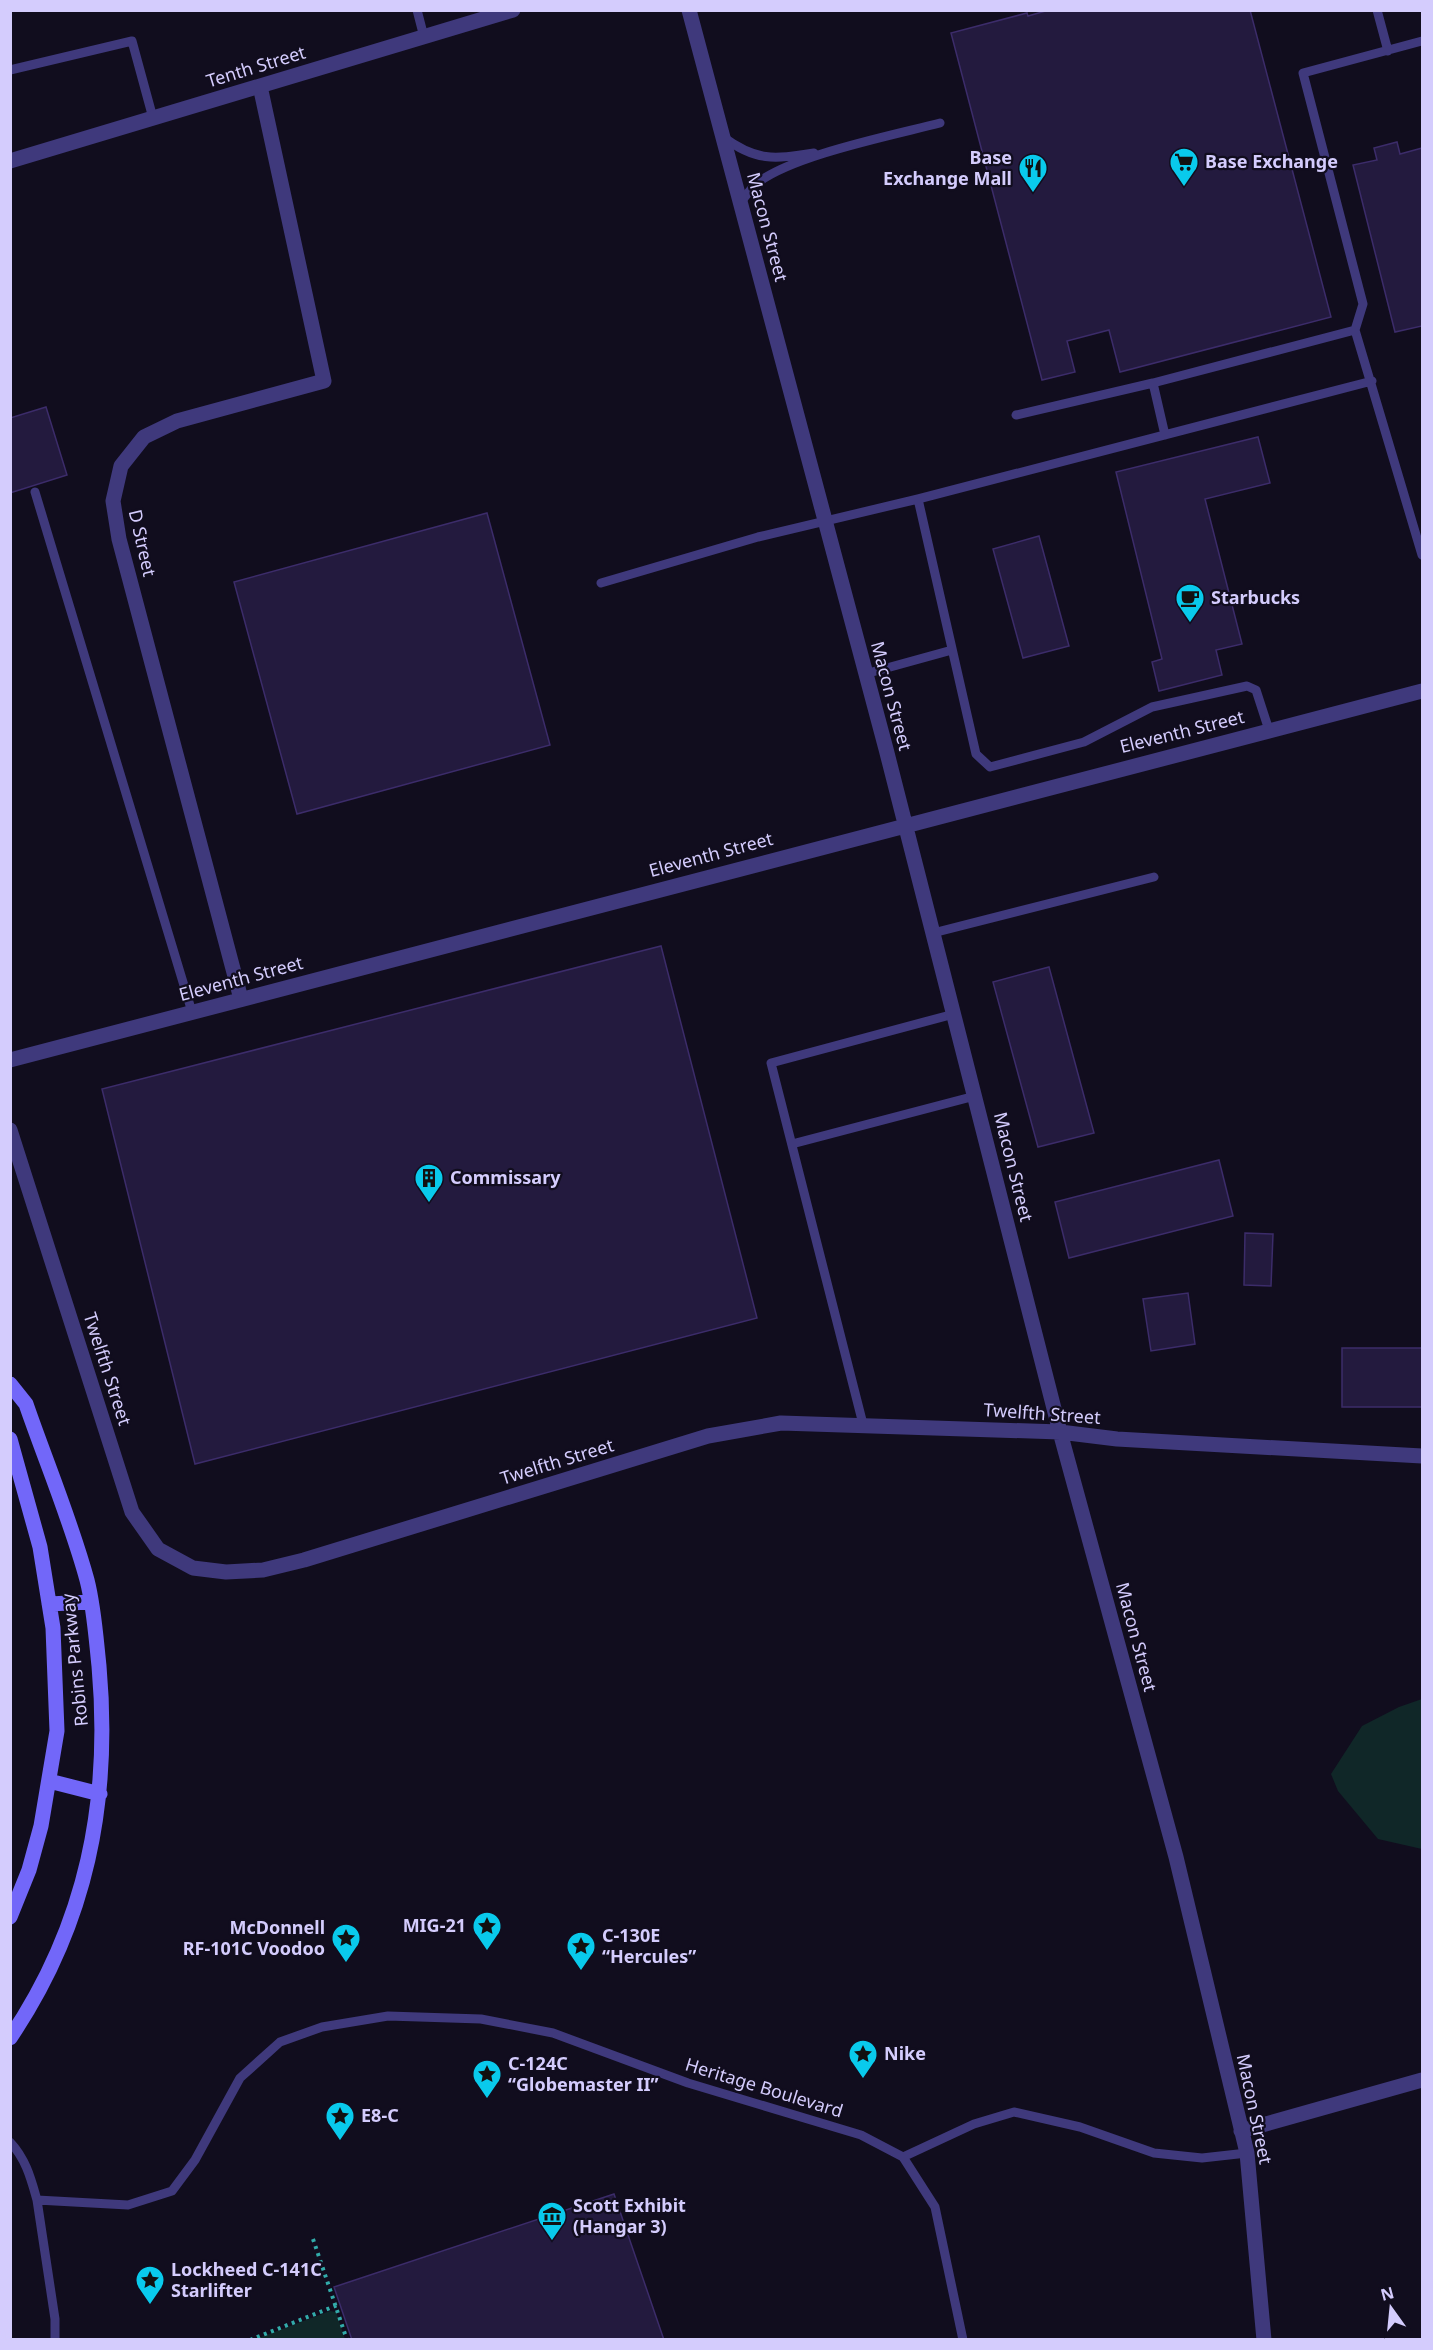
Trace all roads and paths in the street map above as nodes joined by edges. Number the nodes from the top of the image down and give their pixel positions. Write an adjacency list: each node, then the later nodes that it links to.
1 (417, 10): 5 (lane)
2 (513, 10): 5 (street, Tenth Street)
3 (689, 10): 12 (street, Macon Street)
4 (1377, 10): 7 (lane)
5 (424, 37): 9 (street, Tenth Street)
6 (1422, 41): 7 (lane)
7 (1388, 51): 16 (lane)
8 (10, 70): 10 (lane)
9 (260, 86): 10 (street, Tenth Street); 33 (street, D Street)
10 (153, 118): 14 (street, Tenth Street)
11 (940, 123): 13 (lane)
12 (723, 137): 13 (lane); 15 (street, Macon Street)
13 (852, 146): 15 (lane)
14 (10, 161)
15 (740, 202): 23 (street, Macon Street)
16 (1355, 330): 17 (lane); 18 (lane)
17 (1372, 381): 20 (lane); 24 (lane)
18 (1153, 383): 19 (lane); 20 (lane)
19 (1016, 415)
20 (1165, 435): 22 (lane)
21 (35, 492): 34 (lane)
22 (918, 499): 23 (lane); 26 (lane)
23 (825, 523): 25 (lane); 27 (street, Macon Street)
24 (1422, 555)
25 (601, 583)
26 (952, 650): 27 (lane); 29 (lane)
27 (865, 674): 30 (street, Macon Street)
28 (1422, 691): 29 (street, Eleventh Street)
29 (1269, 730): 30 (street, Eleventh Street)
30 (905, 824): 32 (street, Macon Street); 33 (street, Eleventh Street)
31 (1154, 877): 32 (lane)
32 (933, 933): 35 (street, Macon Street)
33 (241, 999): 34 (street, Eleventh Street)
34 (192, 1012): 36 (street, Eleventh Street)
35 (954, 1014): 37 (street, Macon Street); 39 (lane)
36 (10, 1060)
37 (975, 1096): 39 (lane); 42 (street, Macon Street)
38 (10, 1130): 41 (street, Twelfth Street)
39 (792, 1144): 41 (lane)
40 (10, 1384): 45 (street, Robins Parkway)
41 (863, 1424): 42 (street, Twelfth Street)
42 (1060, 1432): 44 (street, Twelfth Street); 52 (street, Macon Street)
43 (10, 1439): 46 (street, Robins Parkway)
44 (1422, 1456)
45 (90, 1602): 46 (street); 48 (street, Robins Parkway)
46 (49, 1604): 47 (street, Robins Parkway)
47 (49, 1781): 48 (street); 49 (street, Robins Parkway)
48 (100, 1794): 50 (street, Robins Parkway)
49 (10, 1917)
50 (10, 2038)
51 (1422, 2080): 52 (street)
52 (1241, 2131): 54 (street, Macon Street)
53 (10, 2142): 56 (lane)
54 (1247, 2153): 55 (lane); 63 (street, Macon Street)
55 (903, 2157): 56 (lane, Heritage Boulevard); 62 (lane, Heritage Boulevard)
56 (37, 2200): 59 (lane)
57 (313, 2239): 58 (path)
58 (338, 2304): 60 (path); 61 (path)
59 (55, 2340)
60 (250, 2340)
61 (347, 2340)
62 (963, 2340)
63 (1264, 2340)

